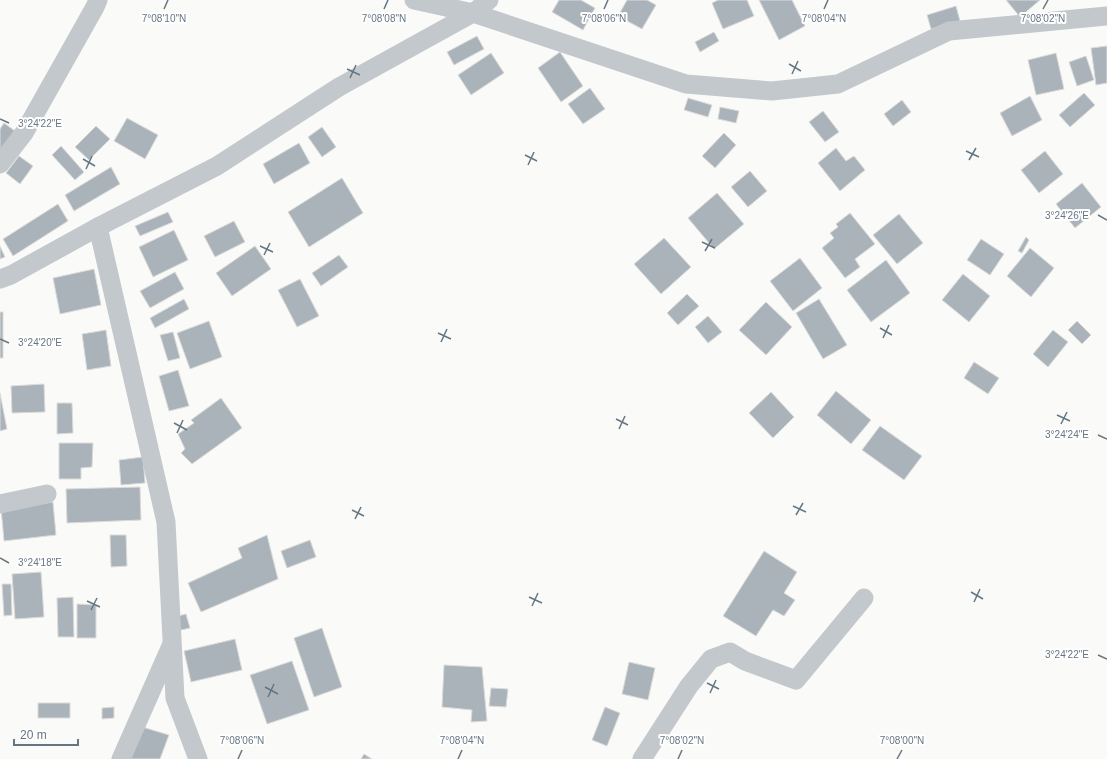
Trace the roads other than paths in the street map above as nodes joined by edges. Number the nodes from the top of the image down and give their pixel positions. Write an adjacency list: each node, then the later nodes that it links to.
1 (98, 0): 6 (street)
2 (414, 0): 4 (street)
3 (489, 0): 4 (street)
4 (473, 13): 5 (street); 7 (street)
5 (1107, 16)
6 (0, 164)
7 (98, 227): 8 (street); 12 (street)
8 (0, 279)
9 (47, 494): 10 (street)
10 (0, 504)
11 (864, 598): 15 (street)
12 (172, 643): 13 (street); 14 (street)
13 (121, 759)
14 (198, 759)
15 (642, 759)

